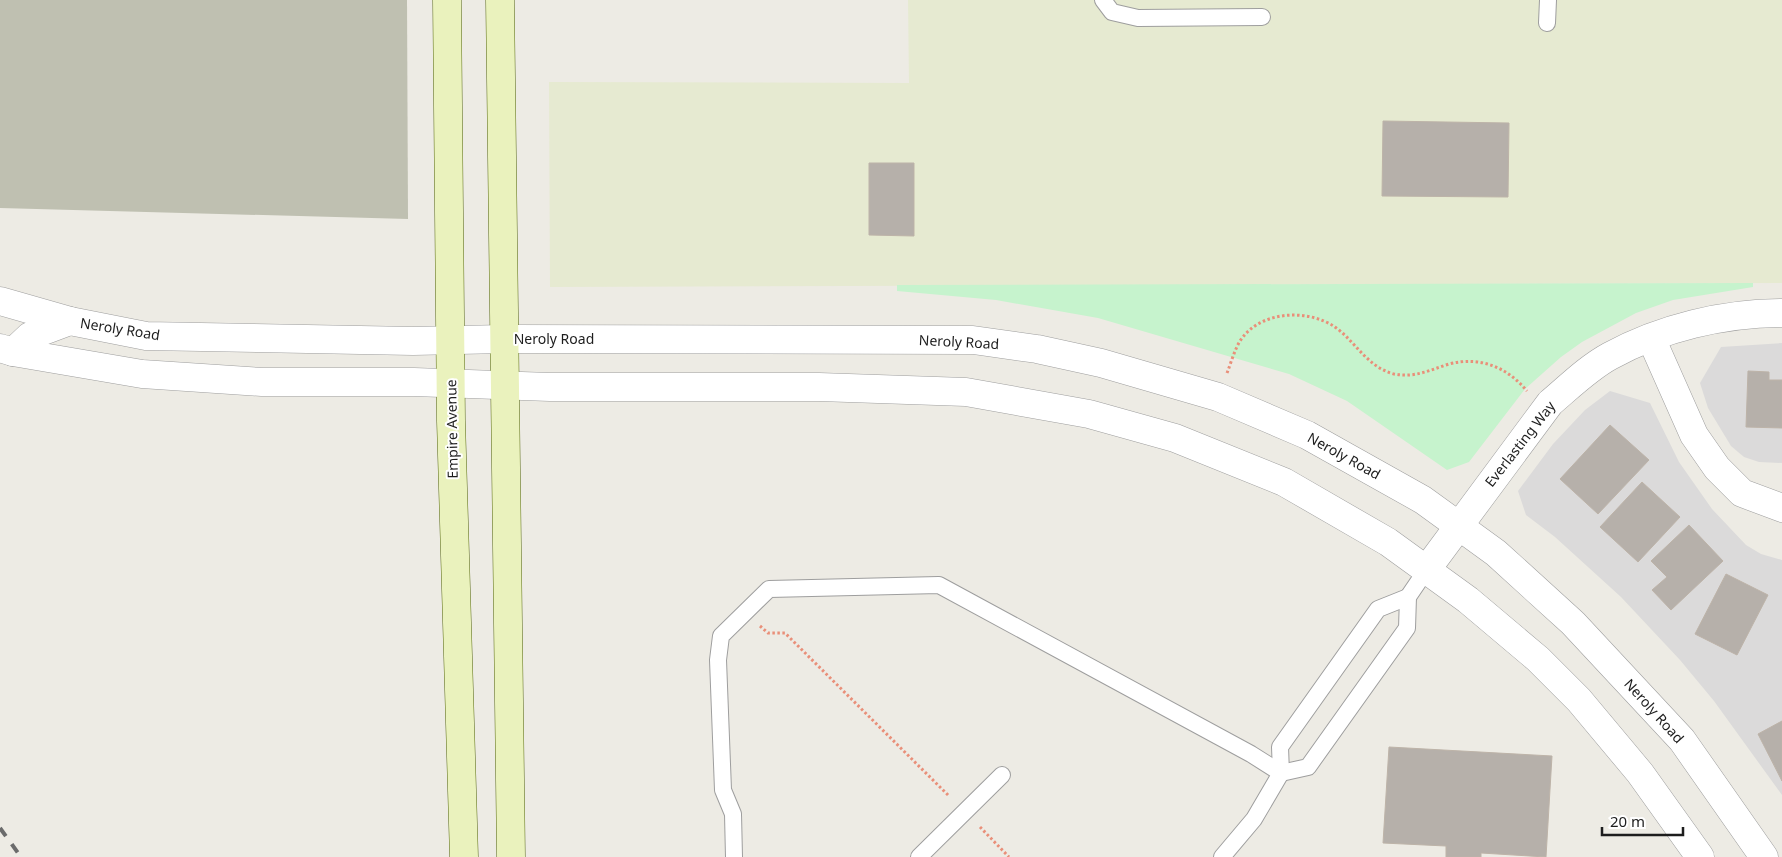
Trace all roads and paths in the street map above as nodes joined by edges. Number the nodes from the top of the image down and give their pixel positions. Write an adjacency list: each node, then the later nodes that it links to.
1 (447, 0): 12 (main road, Empire Avenue)
2 (500, 0): 10 (main road)
3 (1103, 0): 5 (lane)
4 (1548, 0): 6 (lane)
5 (1262, 17)
6 (1547, 23)
7 (0, 301): 9 (street, Neroly Road)
8 (1782, 314): 11 (street, Everlasting Way)
9 (70, 321): 12 (street, Neroly Road); 13 (street)
10 (504, 338): 12 (street, Neroly Road); 15 (main road); 17 (street, Neroly Road)
11 (1651, 338): 18 (street); 19 (street, Everlasting Way)
12 (450, 340): 14 (main road, Empire Avenue)
13 (7, 350): 14 (street)
14 (451, 382): 15 (street); 27 (main road, Empire Avenue)
15 (504, 385): 20 (street); 28 (main road)
16 (1527, 392): 17 (path)
17 (1218, 397): 19 (street, Neroly Road)
18 (1782, 508)
19 (1459, 526): 20 (street, Everlasting Way); 34 (street, Neroly Road)
20 (1427, 569): 21 (lane); 33 (street)
21 (1408, 597): 23 (lane); 23 (lane)
22 (758, 623): 25 (path)
23 (1280, 773): 29 (lane); 32 (lane)
24 (1002, 775): 30 (lane)
25 (953, 800)
26 (975, 823): 31 (path)
27 (464, 857)
28 (511, 857)
29 (734, 857)
30 (919, 857)
31 (1010, 857)
32 (1222, 857)
33 (1700, 857)
34 (1764, 857)

